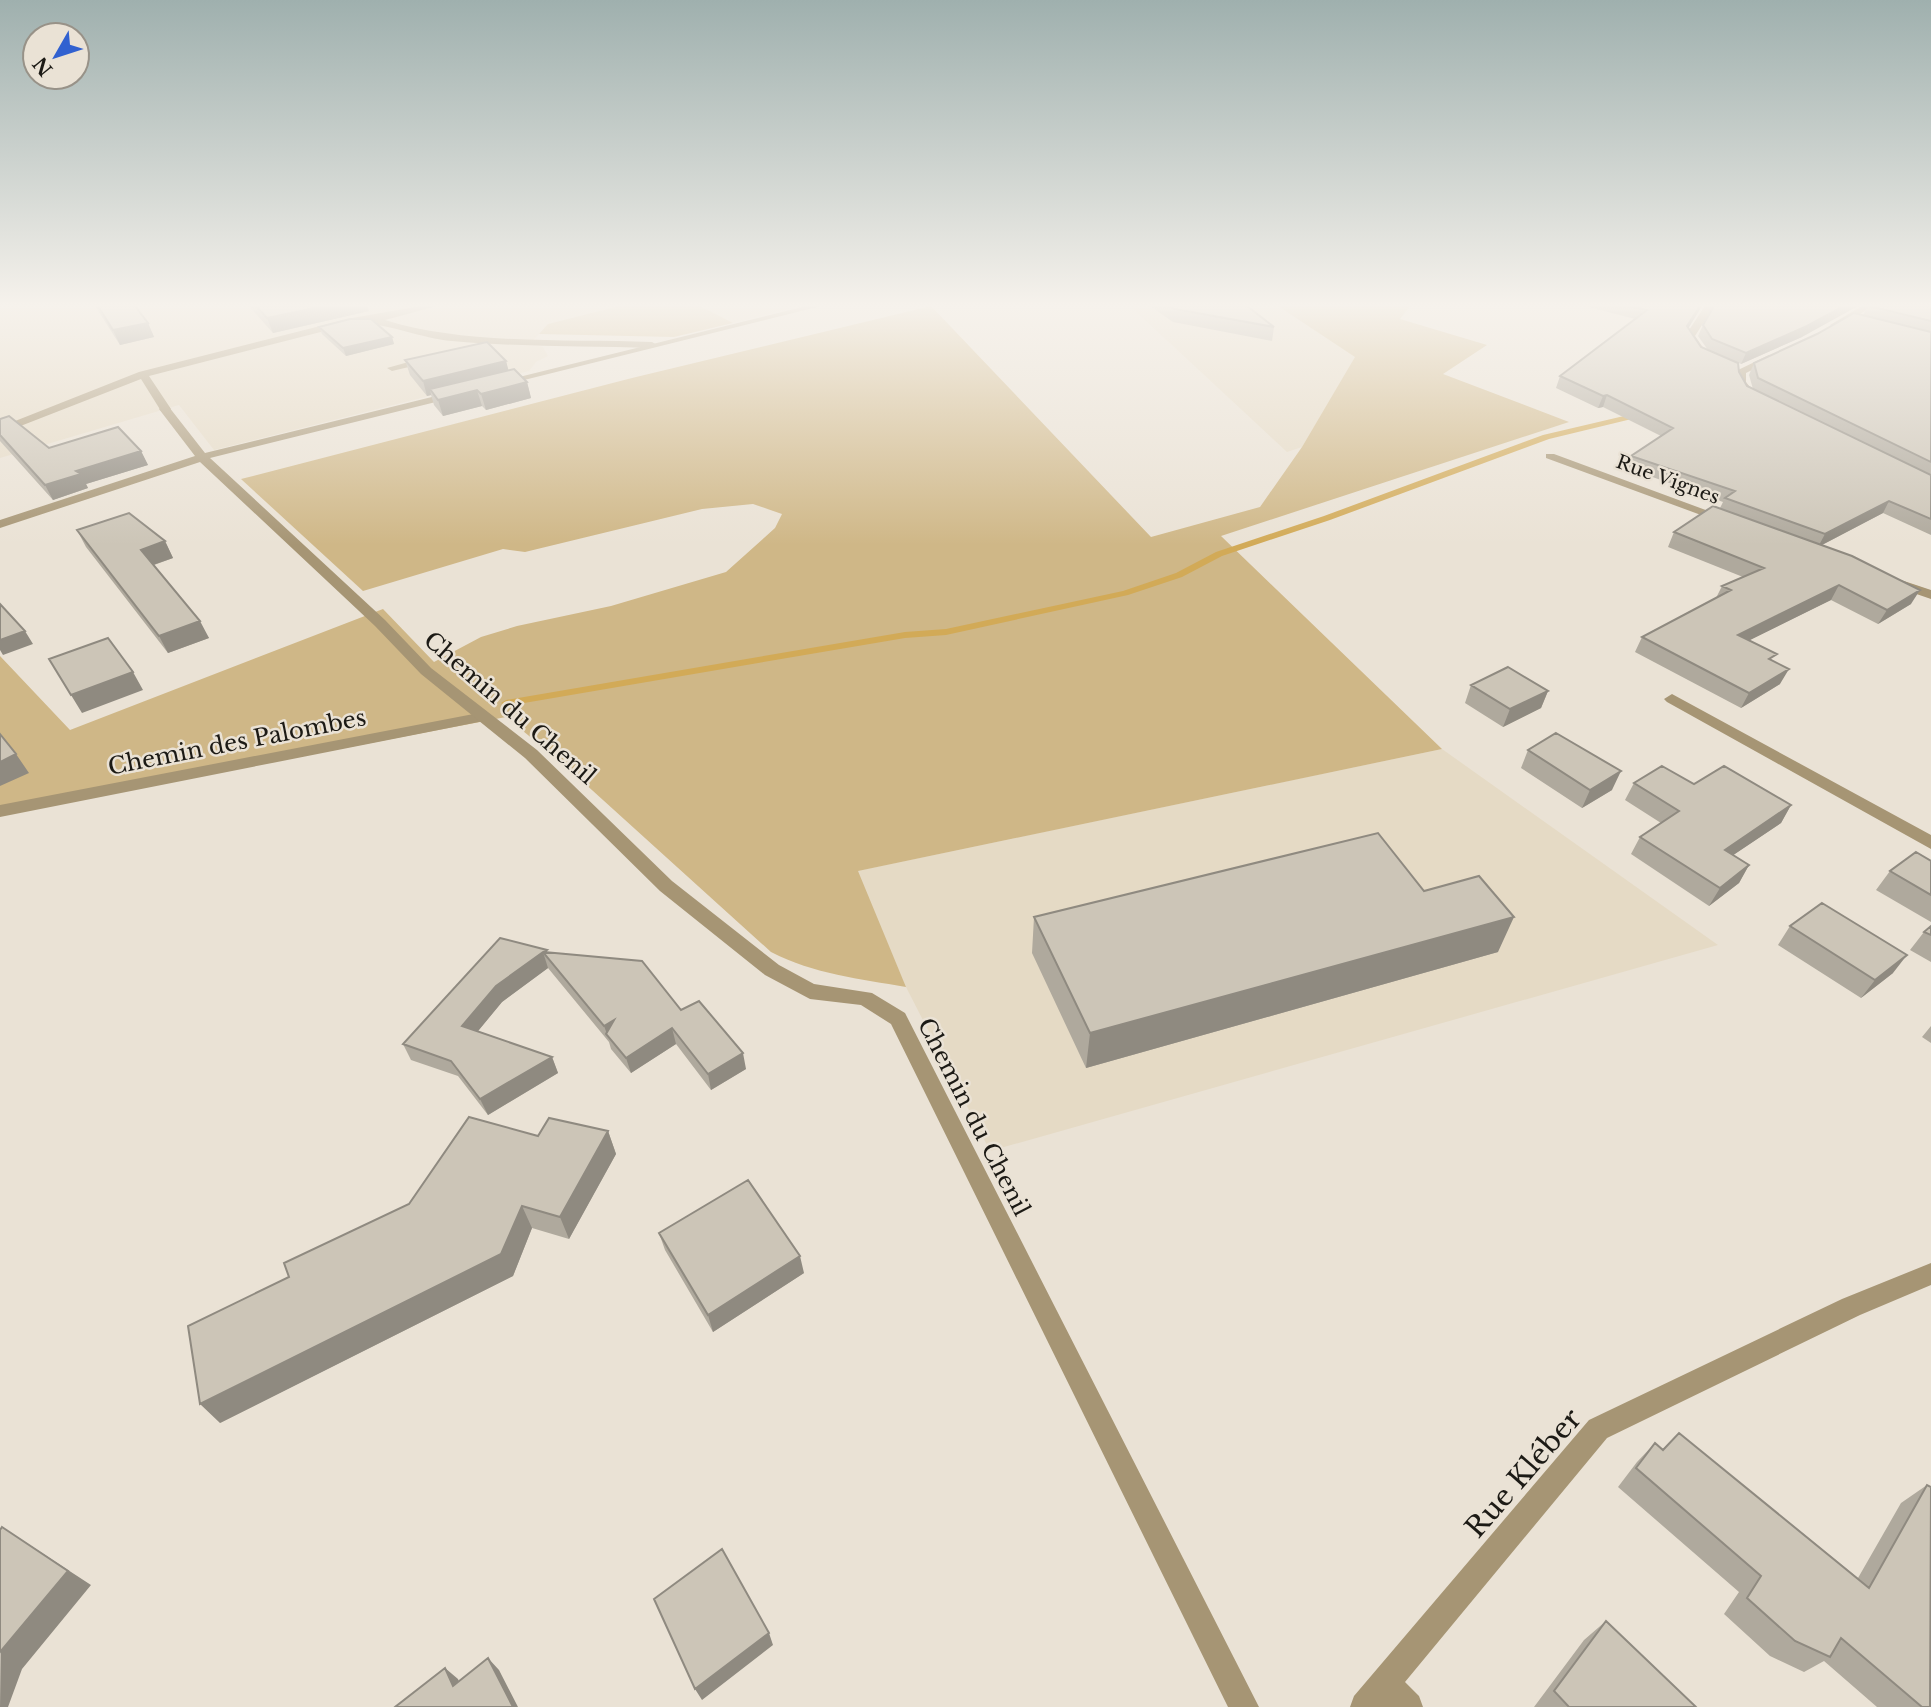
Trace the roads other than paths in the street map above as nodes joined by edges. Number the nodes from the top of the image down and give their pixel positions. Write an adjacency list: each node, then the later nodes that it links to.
1 (114, 386): 6 (street)
2 (150, 386): 8 (street, Chemin du Chenil)
3 (1743, 386): 5 (street)
4 (467, 391): 8 (street)
5 (1759, 399)
6 (0, 431)
7 (1550, 456): 9 (street, Rue Vignes)
8 (202, 457): 10 (street); 14 (street, Chemin du Chenil)
9 (1734, 523)
10 (0, 524)
11 (1878, 576): 12 (street)
12 (1931, 595)
13 (1672, 699): 16 (street)
14 (484, 717): 15 (street, Chemin des Palombes); 19 (street, Chemin du Chenil)
15 (0, 811)
16 (1931, 843)
17 (1931, 1274): 18 (street, Rue Kléber)
18 (1386, 1683): 20 (street, Rue Kléber); 21 (street)
19 (1244, 1707)
20 (1365, 1707)
21 (1408, 1707)

